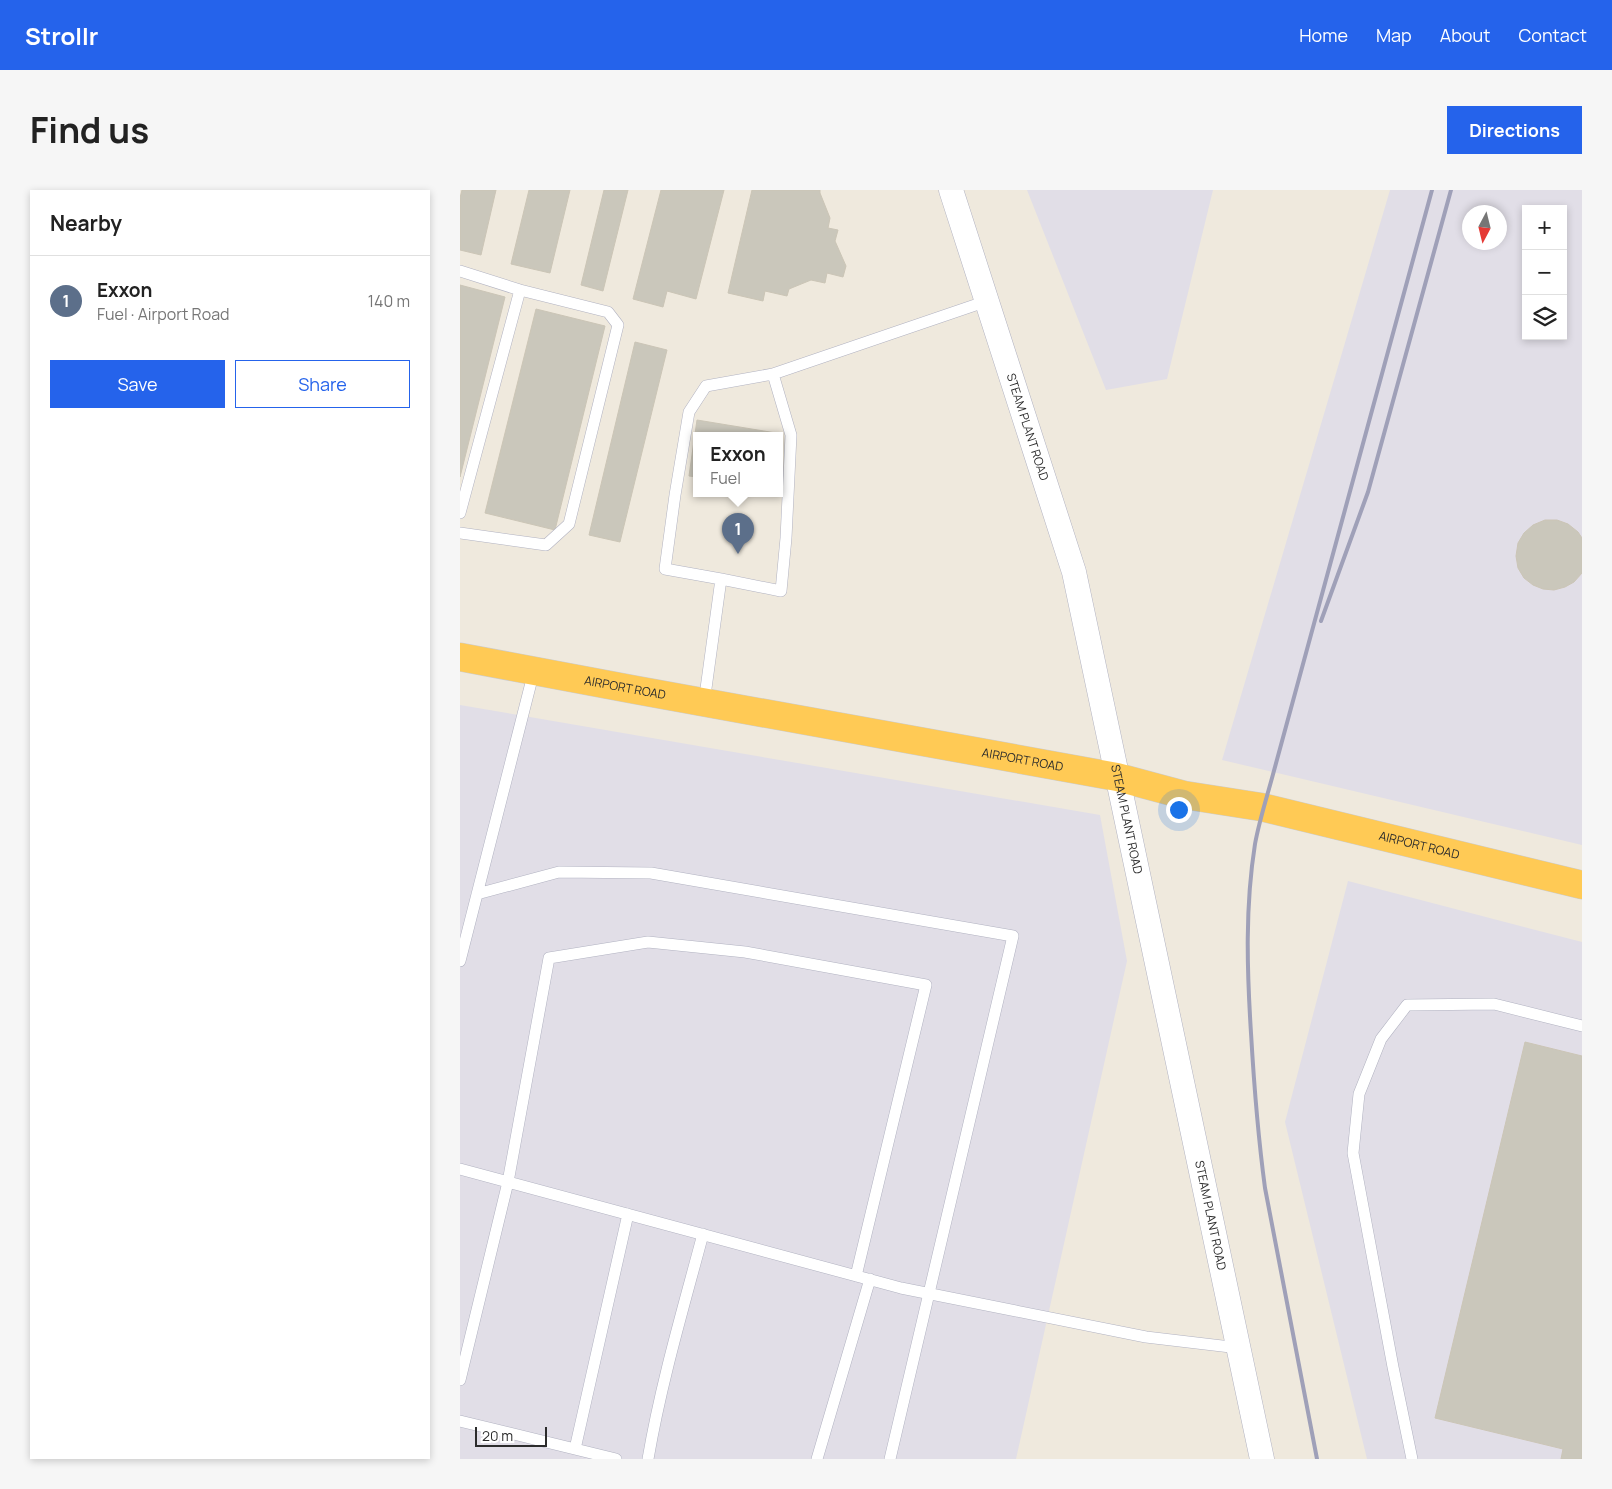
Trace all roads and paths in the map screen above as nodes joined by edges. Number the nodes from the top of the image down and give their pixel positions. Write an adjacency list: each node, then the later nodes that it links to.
1 (951, 190): 4 (street, STEAM PLANT ROAD)
2 (460, 271): 3 (lane)
3 (520, 290): 6 (lane); 7 (lane)
4 (987, 301): 5 (lane); 12 (street, STEAM PLANT ROAD)
5 (773, 374): 8 (lane); 8 (lane)
6 (460, 513)
7 (460, 533)
8 (721, 579): 11 (lane)
9 (460, 657): 10 (highway, AIRPORT ROAD)
10 (534, 671): 11 (highway, AIRPORT ROAD); 14 (lane)
11 (704, 703): 12 (highway, AIRPORT ROAD)
12 (1117, 777): 13 (highway, AIRPORT ROAD); 24 (street, STEAM PLANT ROAD)
13 (1582, 885)
14 (477, 894): 15 (lane); 23 (lane)
15 (460, 961)
16 (1582, 1026): 33 (lane)
17 (460, 1169): 18 (lane)
18 (508, 1182): 19 (lane); 21 (lane); 25 (lane)
19 (628, 1214): 20 (lane); 27 (lane)
20 (703, 1234): 21 (lane); 29 (lane)
21 (856, 1276): 22 (lane)
22 (870, 1280): 23 (lane); 30 (lane)
23 (930, 1294): 24 (lane); 31 (lane)
24 (1239, 1348): 32 (street, STEAM PLANT ROAD)
25 (460, 1380)
26 (460, 1421): 27 (lane)
27 (575, 1449): 28 (lane)
28 (616, 1459)
29 (648, 1459)
30 (817, 1459)
31 (890, 1459)
32 (1262, 1459)
33 (1412, 1459)

